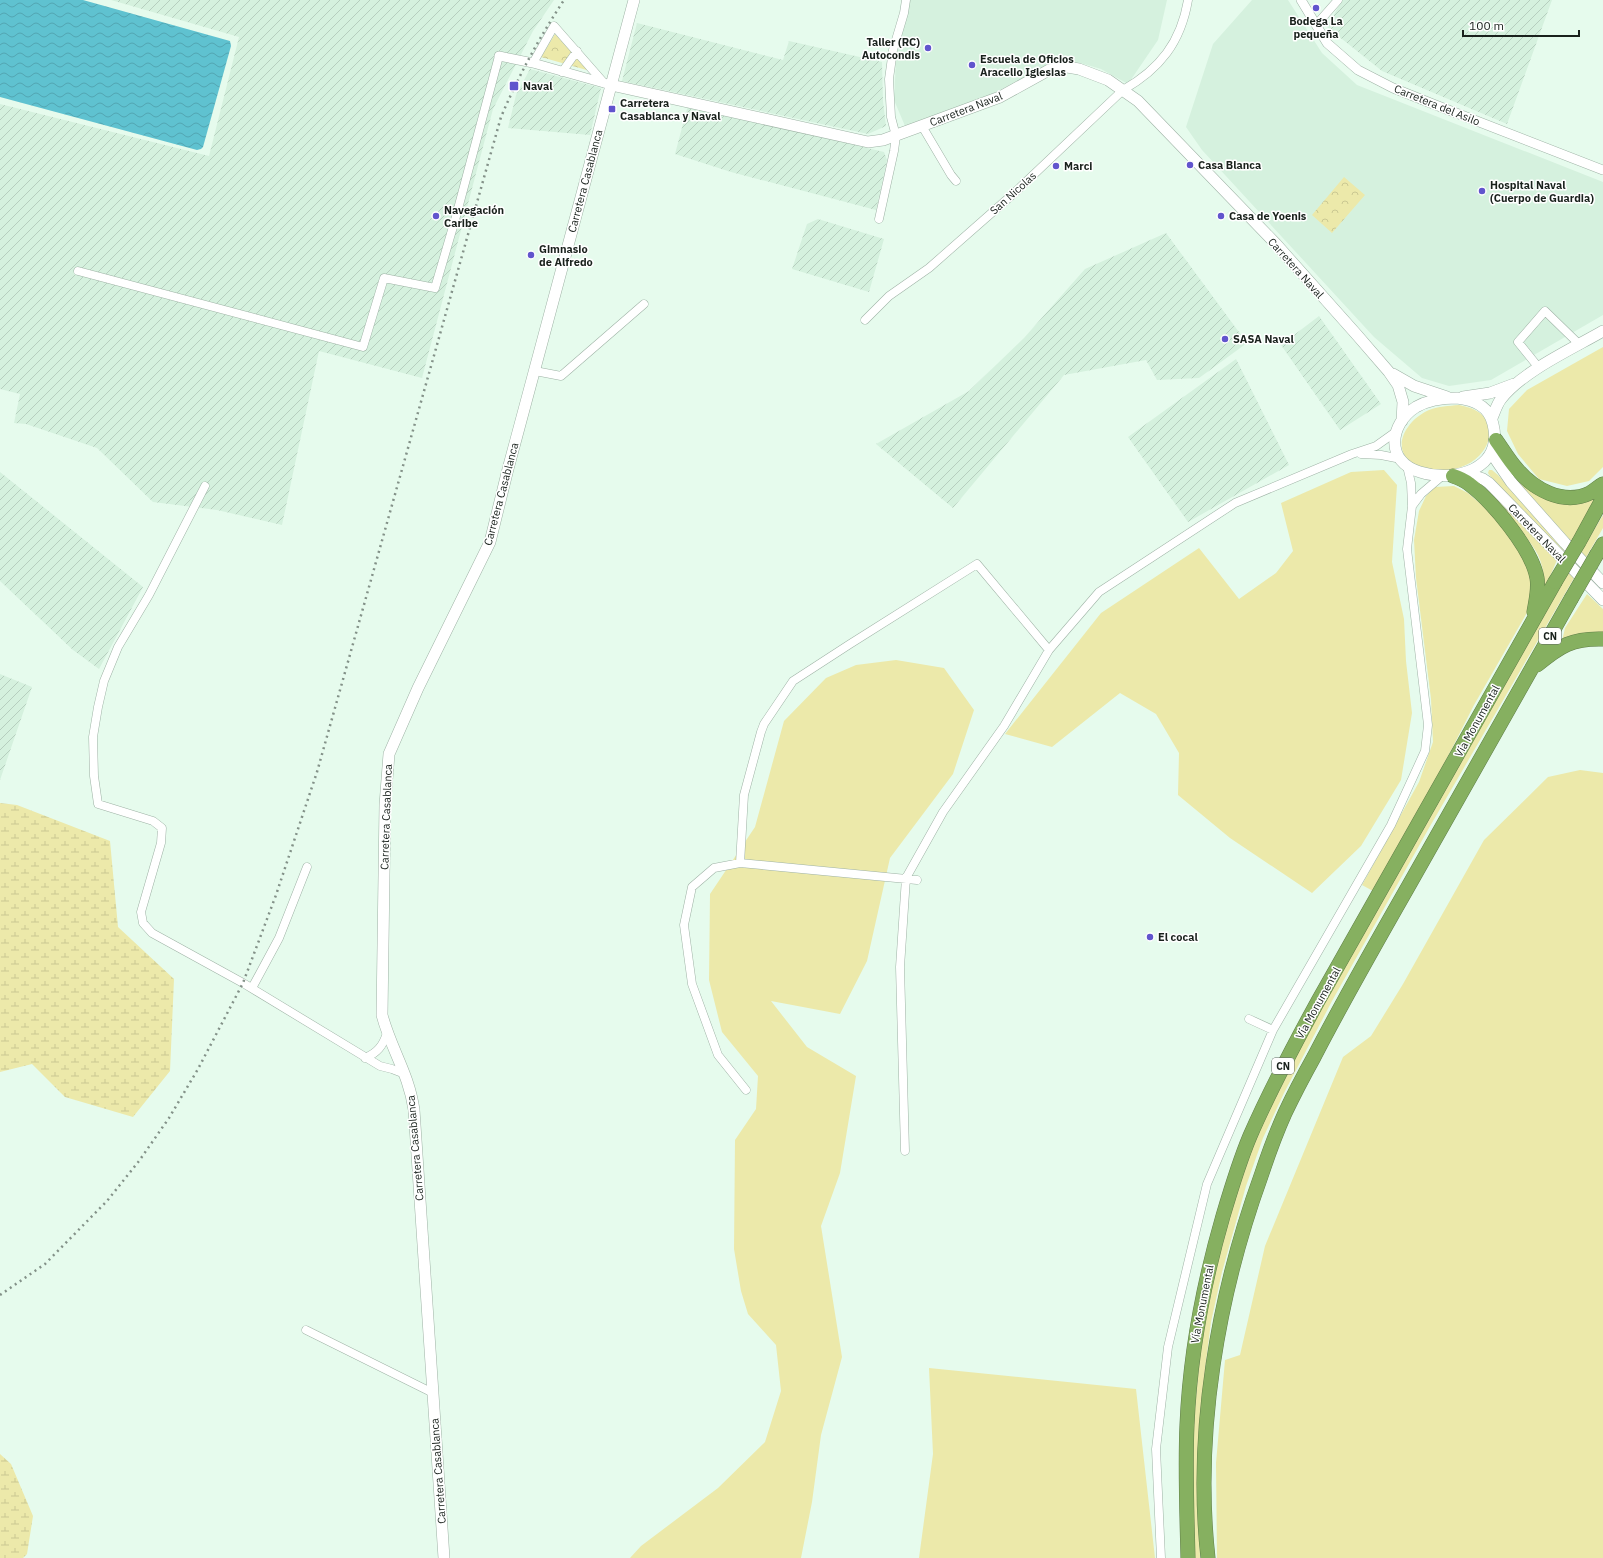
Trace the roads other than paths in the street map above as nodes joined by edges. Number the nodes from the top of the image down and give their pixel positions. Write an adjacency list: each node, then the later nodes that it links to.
1 (634, 0): 11 (main road, Carretera Casablanca)
2 (906, 0): 14 (street)
3 (1188, 0): 12 (street, San Nicolas)
4 (1301, 0): 6 (street, Carretera del Asilo)
5 (1338, 0): 6 (street)
6 (1316, 25): 15 (street, Carretera del Asilo)
7 (577, 51): 9 (street); 10 (street); 11 (street)
8 (499, 56): 9 (street); 18 (street)
9 (533, 64): 10 (street)
10 (562, 72): 11 (street)
11 (608, 84): 14 (main road, Carretera Naval); 24 (main road, Carretera Casablanca)
12 (1123, 90): 13 (main road, Carretera Naval); 20 (street, San Nicolas); 25 (main road, Carretera Naval)
13 (922, 126): 14 (main road, Carretera Naval); 16 (street)
14 (896, 136): 17 (street)
15 (1603, 170)
16 (956, 181)
17 (879, 219)
18 (78, 271)
19 (644, 304): 24 (street)
20 (865, 320)
21 (1603, 331): 22 (main road)
22 (1580, 345): 23 (main road); 23 (street)
23 (1539, 368): 26 (main road)
24 (535, 371): 53 (main road, Carretera Casablanca)
25 (1389, 372): 27 (main road, Carretera Naval); 29 (main road, Carretera Naval)
26 (1518, 382): 27 (main road); 28 (main road)
27 (1454, 398): 28 (main road); 29 (main road)
28 (1492, 418): 31 (main road)
29 (1402, 421): 30 (main road)
30 (1397, 431): 32 (street); 33 (main road)
31 (1495, 443): 34 (main road); 35 (highway); 40 (main road, Carretera Naval)
32 (1352, 454): 33 (street); 44 (street)
33 (1404, 463): 34 (main road); 38 (street)
34 (1454, 475): 38 (street); 41 (main road, Carretera Naval); 42 (highway)
35 (1603, 484)
36 (204, 486): 50 (street)
37 (1603, 498): 42 (highway, Vía Monumental / CN, bridge)
38 (1412, 506): 52 (street)
39 (1600, 549): 45 (highway, Vía Monumental / CN, bridge)
40 (1603, 582)
41 (1603, 600)
42 (1532, 624): 62 (highway, Vía Monumental / CN)
43 (1603, 639): 45 (highway)
44 (1049, 650): 46 (street); 48 (street)
45 (1529, 672): 63 (highway, Vía Monumental / CN)
46 (740, 863): 48 (street); 56 (street)
47 (307, 867): 50 (street)
48 (906, 878): 49 (street); 57 (street)
49 (917, 880)
50 (252, 988): 54 (street)
51 (1249, 1019): 52 (street)
52 (1272, 1030): 61 (street)
53 (387, 1034): 54 (street); 55 (main road, Carretera Casablanca)
54 (365, 1058): 55 (street)
55 (405, 1074): 59 (main road, Carretera Casablanca)
56 (746, 1090)
57 (906, 1151)
58 (306, 1330): 59 (street)
59 (433, 1393): 60 (main road, Carretera Casablanca)
60 (444, 1558)
61 (1161, 1558)
62 (1188, 1558)
63 (1208, 1558)

